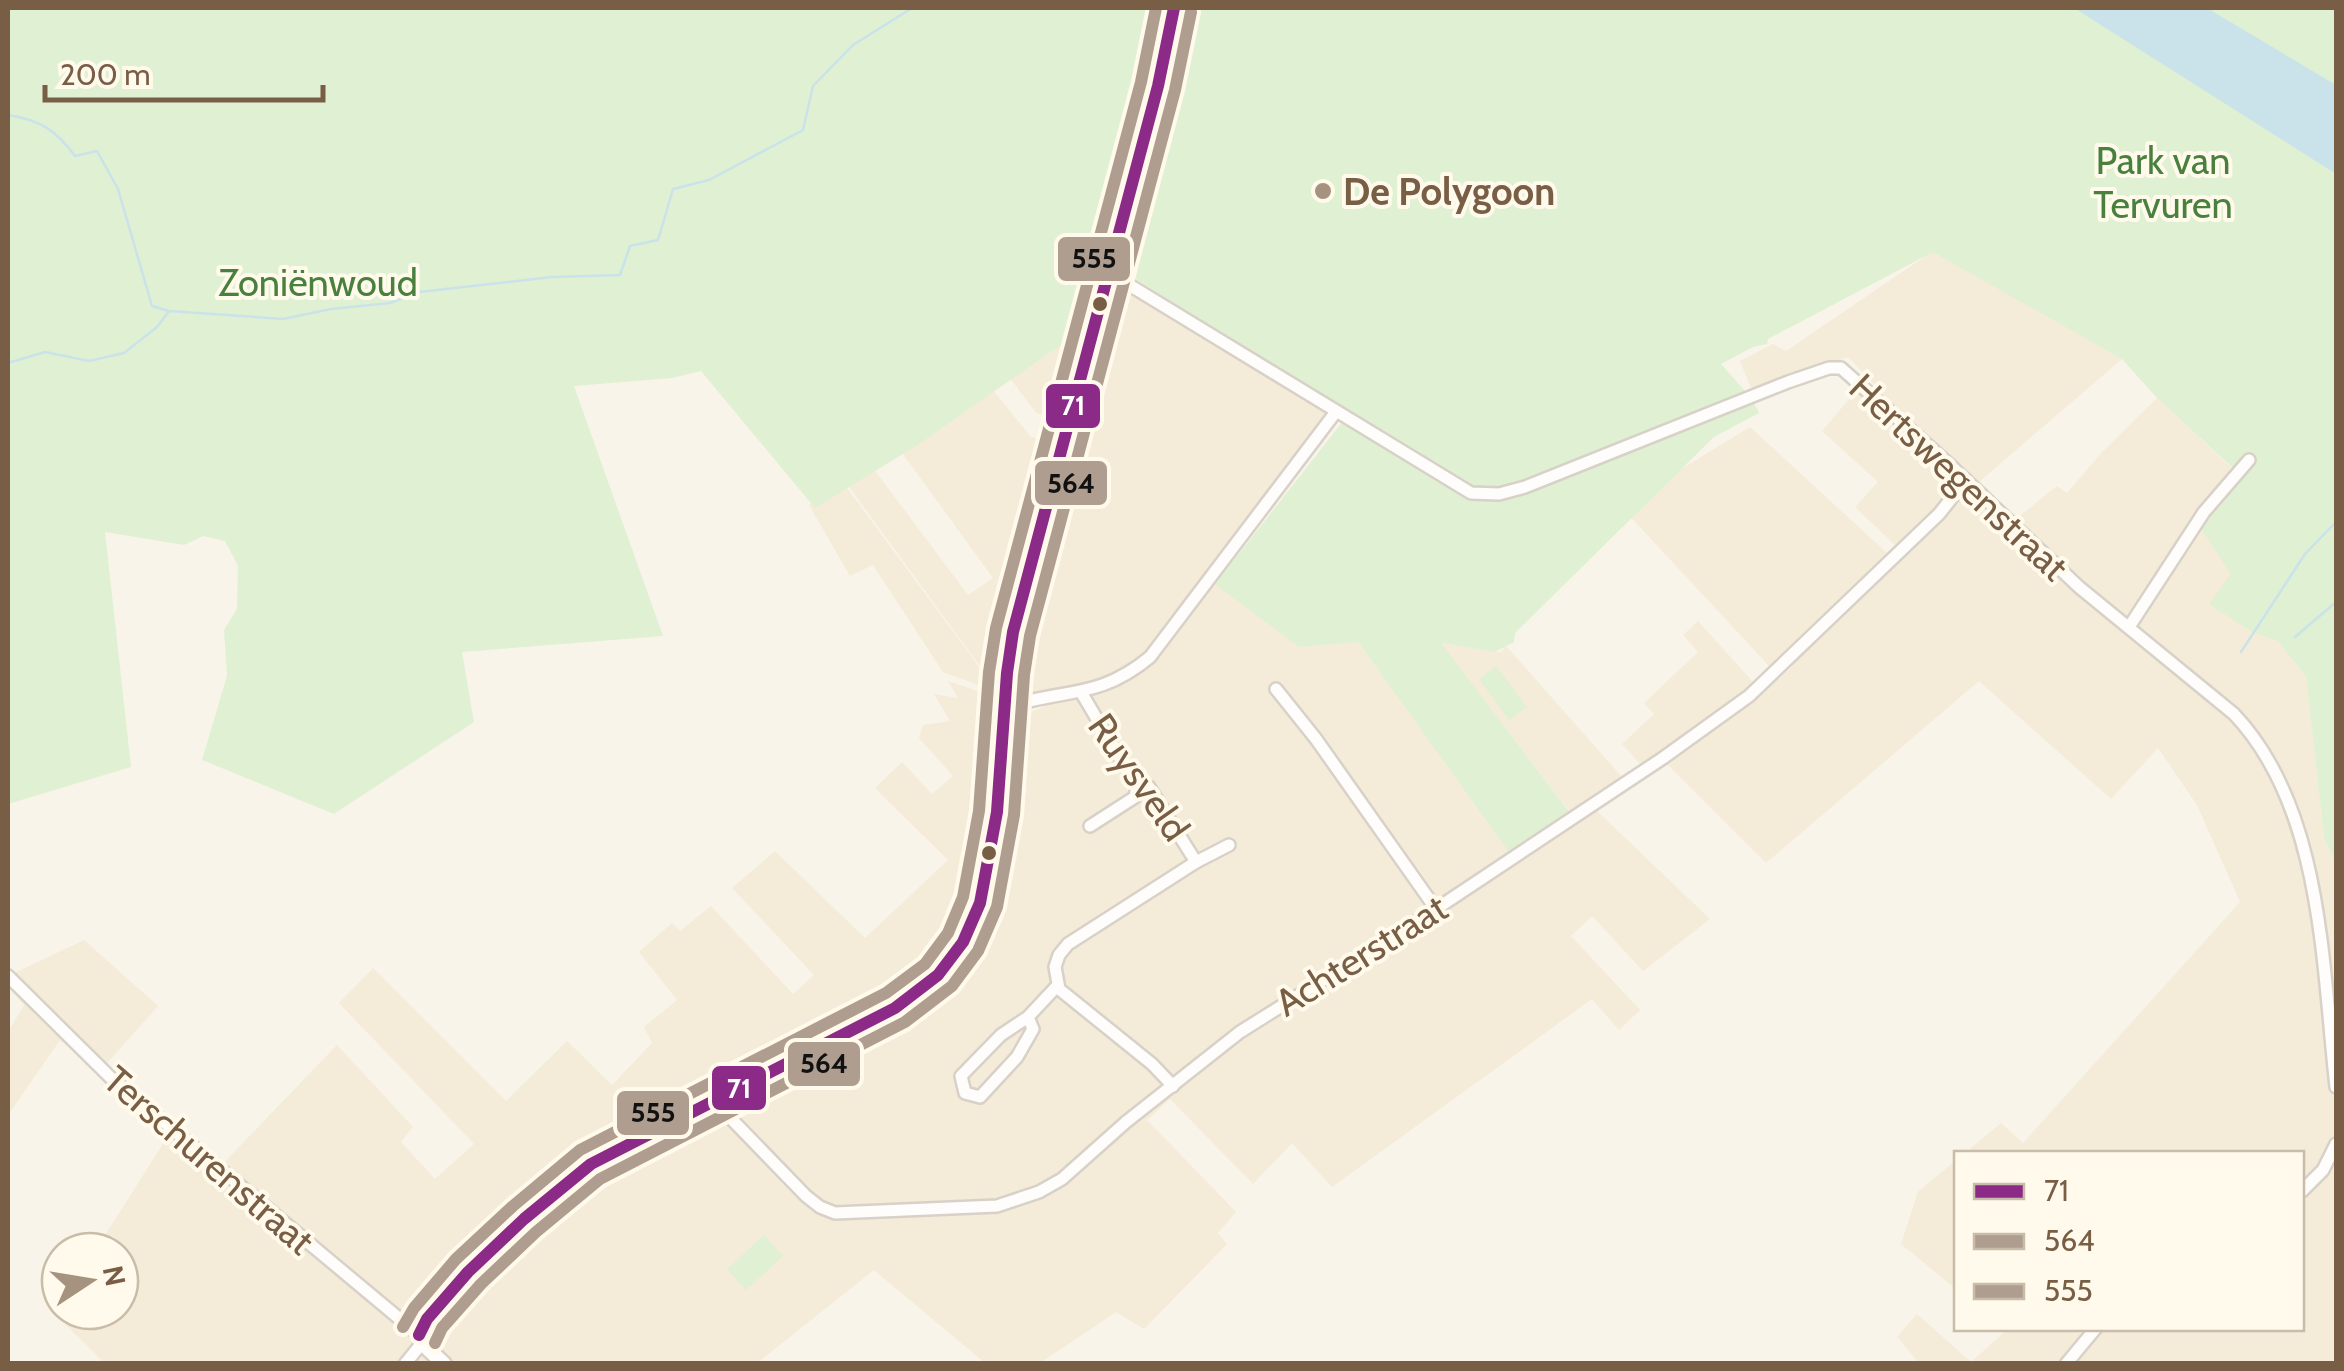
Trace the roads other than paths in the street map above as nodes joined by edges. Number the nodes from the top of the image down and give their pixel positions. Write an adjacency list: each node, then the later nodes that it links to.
1 (1174, 8): 2 (street)
2 (1108, 272): 3 (street, Hertswegenstraat); 9 (street)
3 (1336, 413): 5 (street, Hertswegenstraat); 8 (street)
4 (2250, 460): 6 (street)
5 (1966, 480): 6 (street, Hertswegenstraat); 14 (street, Achterstraat)
6 (2130, 627): 18 (street, Hertswegenstraat)
7 (1276, 689): 14 (street)
8 (1081, 692): 9 (street); 10 (street, Ruysveld)
9 (1001, 710): 21 (street)
10 (1137, 786): 11 (street); 13 (street, Ruysveld)
11 (1090, 826)
12 (1229, 844): 13 (street, Ruysveld)
13 (1196, 862): 16 (street, Ruysveld)
14 (1436, 909): 19 (street, Achterstraat)
15 (8, 976): 25 (street, Terschurenstraat)
16 (1057, 986): 17 (street); 19 (street)
17 (1028, 1017): 17 (street)
18 (2334, 1068): 20 (street, Hertswegenstraat)
19 (1173, 1086): 21 (street, Achterstraat)
20 (2336, 1087)
21 (714, 1101): 25 (street)
22 (2336, 1144): 23 (street)
23 (2304, 1189)
24 (2094, 1331): 28 (street)
25 (421, 1339): 26 (street); 27 (street)
26 (405, 1364)
27 (444, 1364)
28 (2066, 1364)

